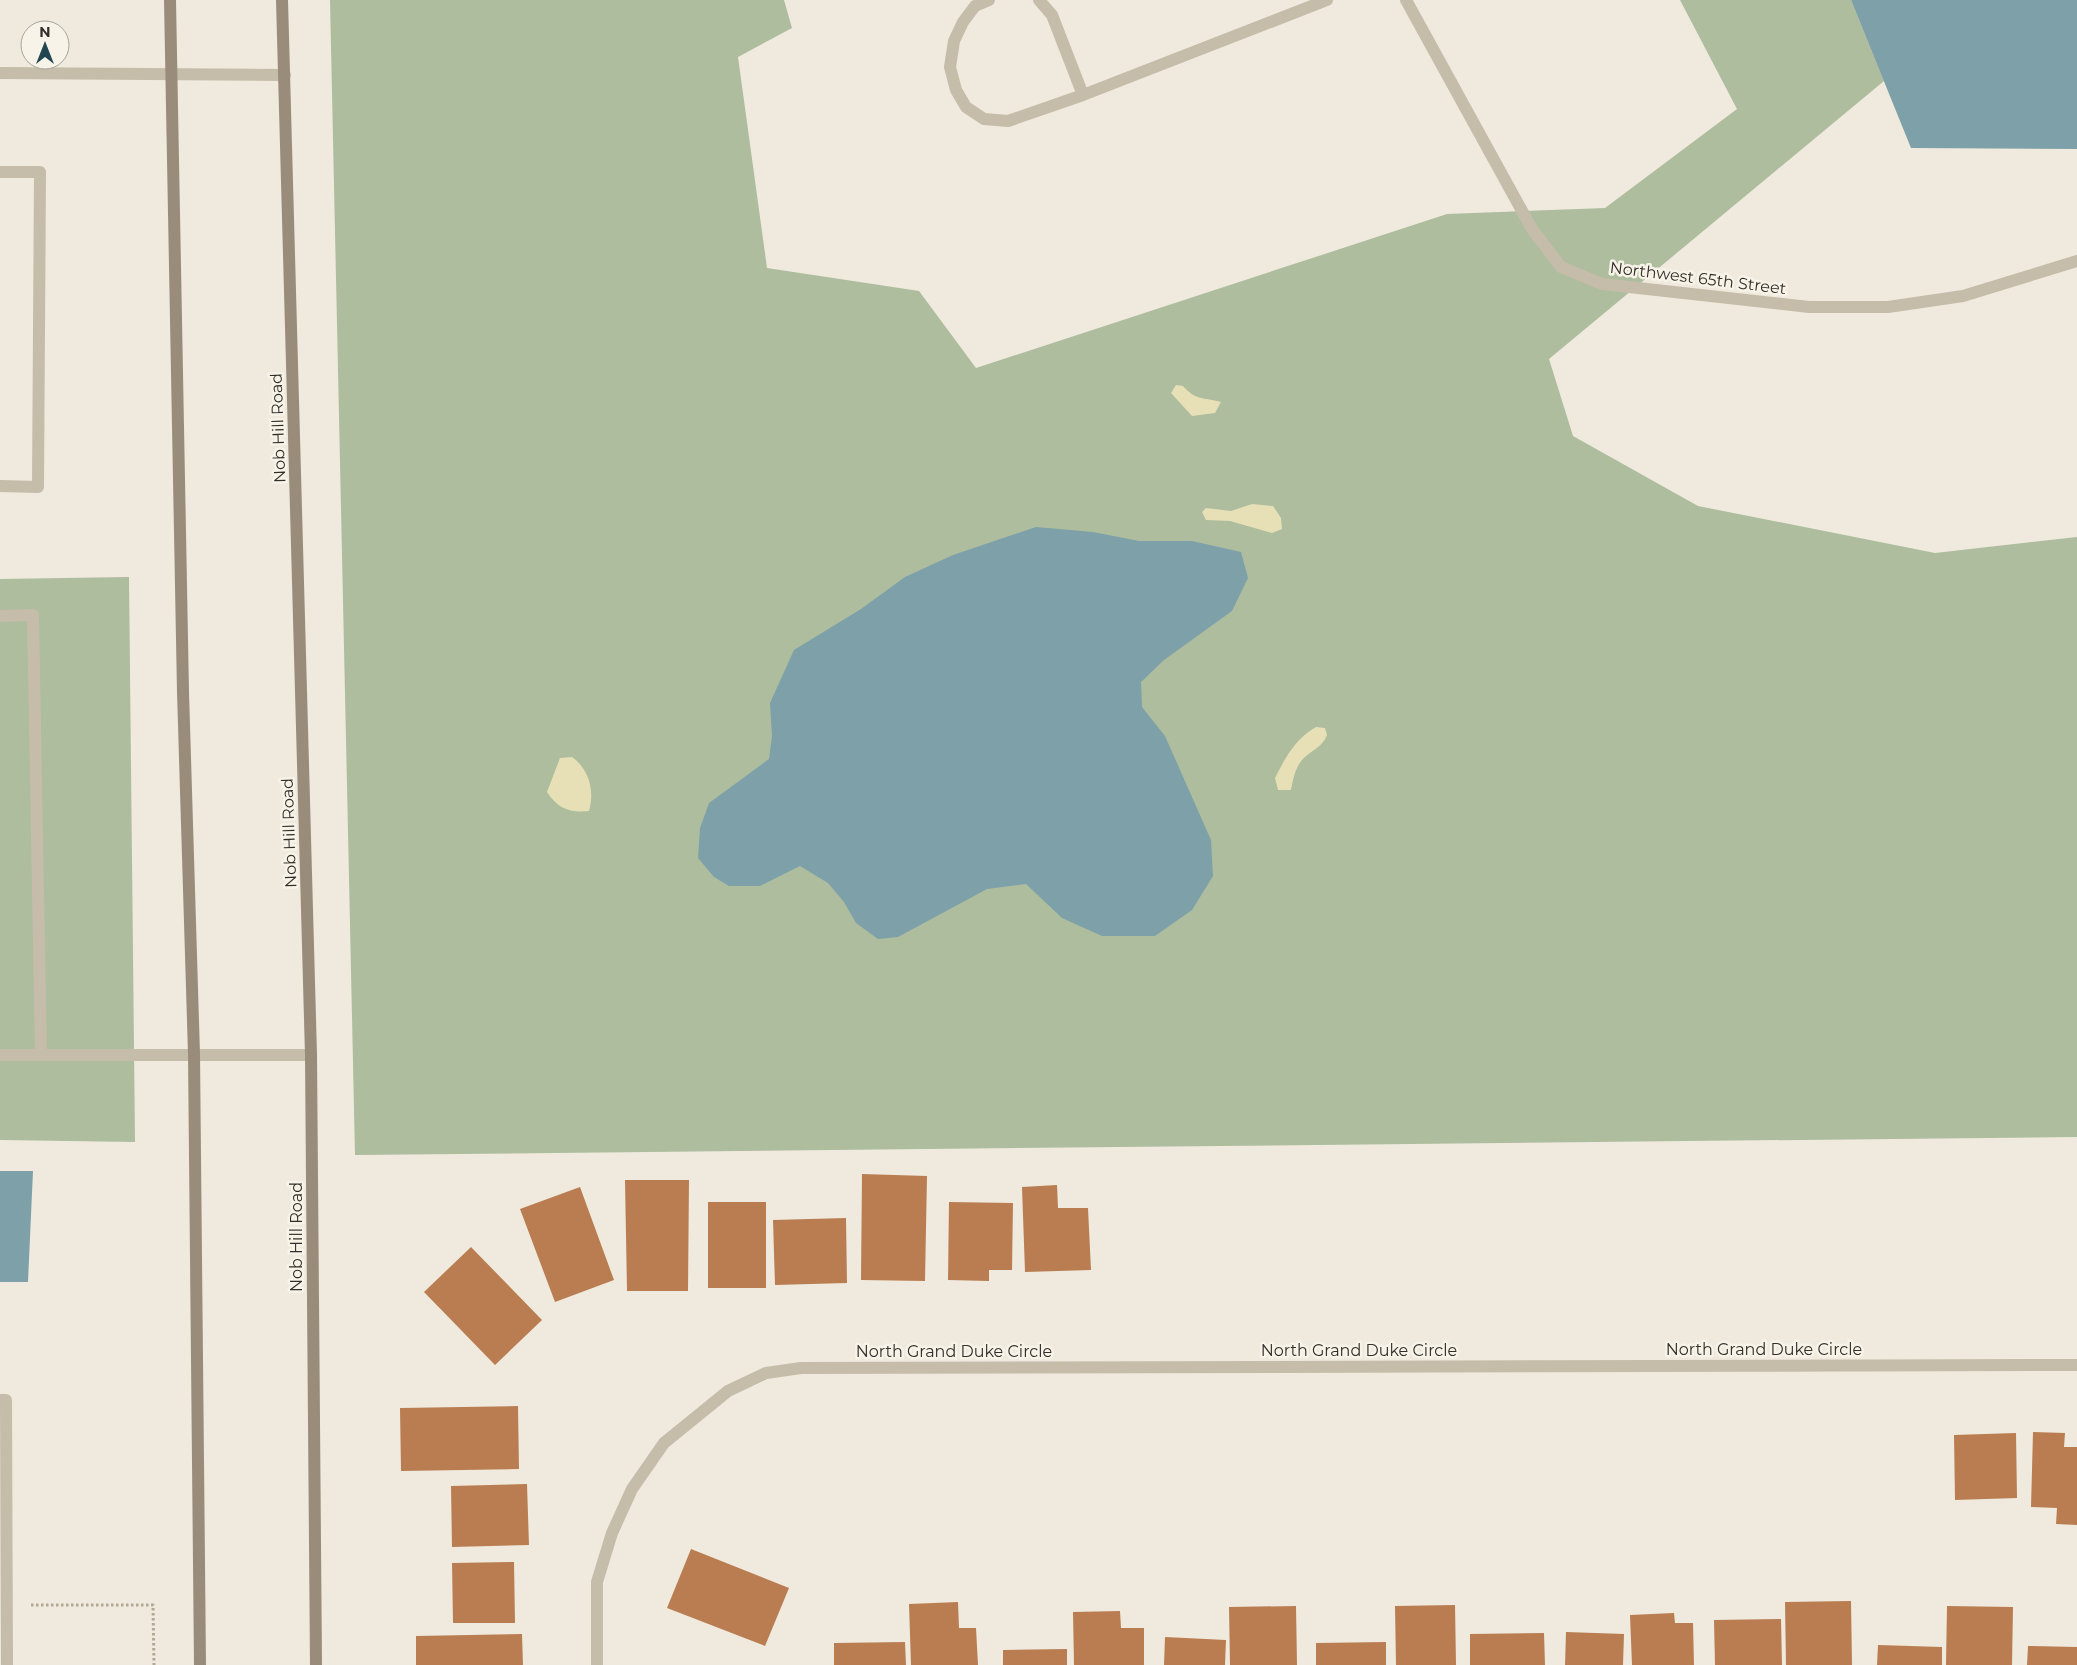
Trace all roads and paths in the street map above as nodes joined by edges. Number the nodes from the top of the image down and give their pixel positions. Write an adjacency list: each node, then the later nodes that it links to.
1 (170, 0): 7 (main road)
2 (282, 0): 9 (main road, Nob Hill Road)
3 (989, 0): 10 (street)
4 (1039, 0): 10 (street)
5 (1326, 0): 10 (street)
6 (1406, 0): 12 (street, Northwest 65th Street)
7 (171, 73): 8 (street); 9 (street); 15 (main road)
8 (0, 74)
9 (285, 76): 18 (main road, Nob Hill Road)
10 (1083, 95)
11 (0, 172): 13 (street)
12 (2077, 261)
13 (0, 486)
14 (0, 616): 17 (street)
15 (194, 1054): 17 (street); 18 (street); 24 (main road)
16 (0, 1055): 17 (street)
17 (42, 1055)
18 (311, 1055): 25 (main road, Nob Hill Road)
19 (2077, 1365): 26 (street, North Grand Duke Circle)
20 (0, 1400): 21 (street)
21 (7, 1605): 22 (street); 23 (path)
22 (7, 1665)
23 (154, 1665)
24 (200, 1665)
25 (316, 1665)
26 (597, 1665)

